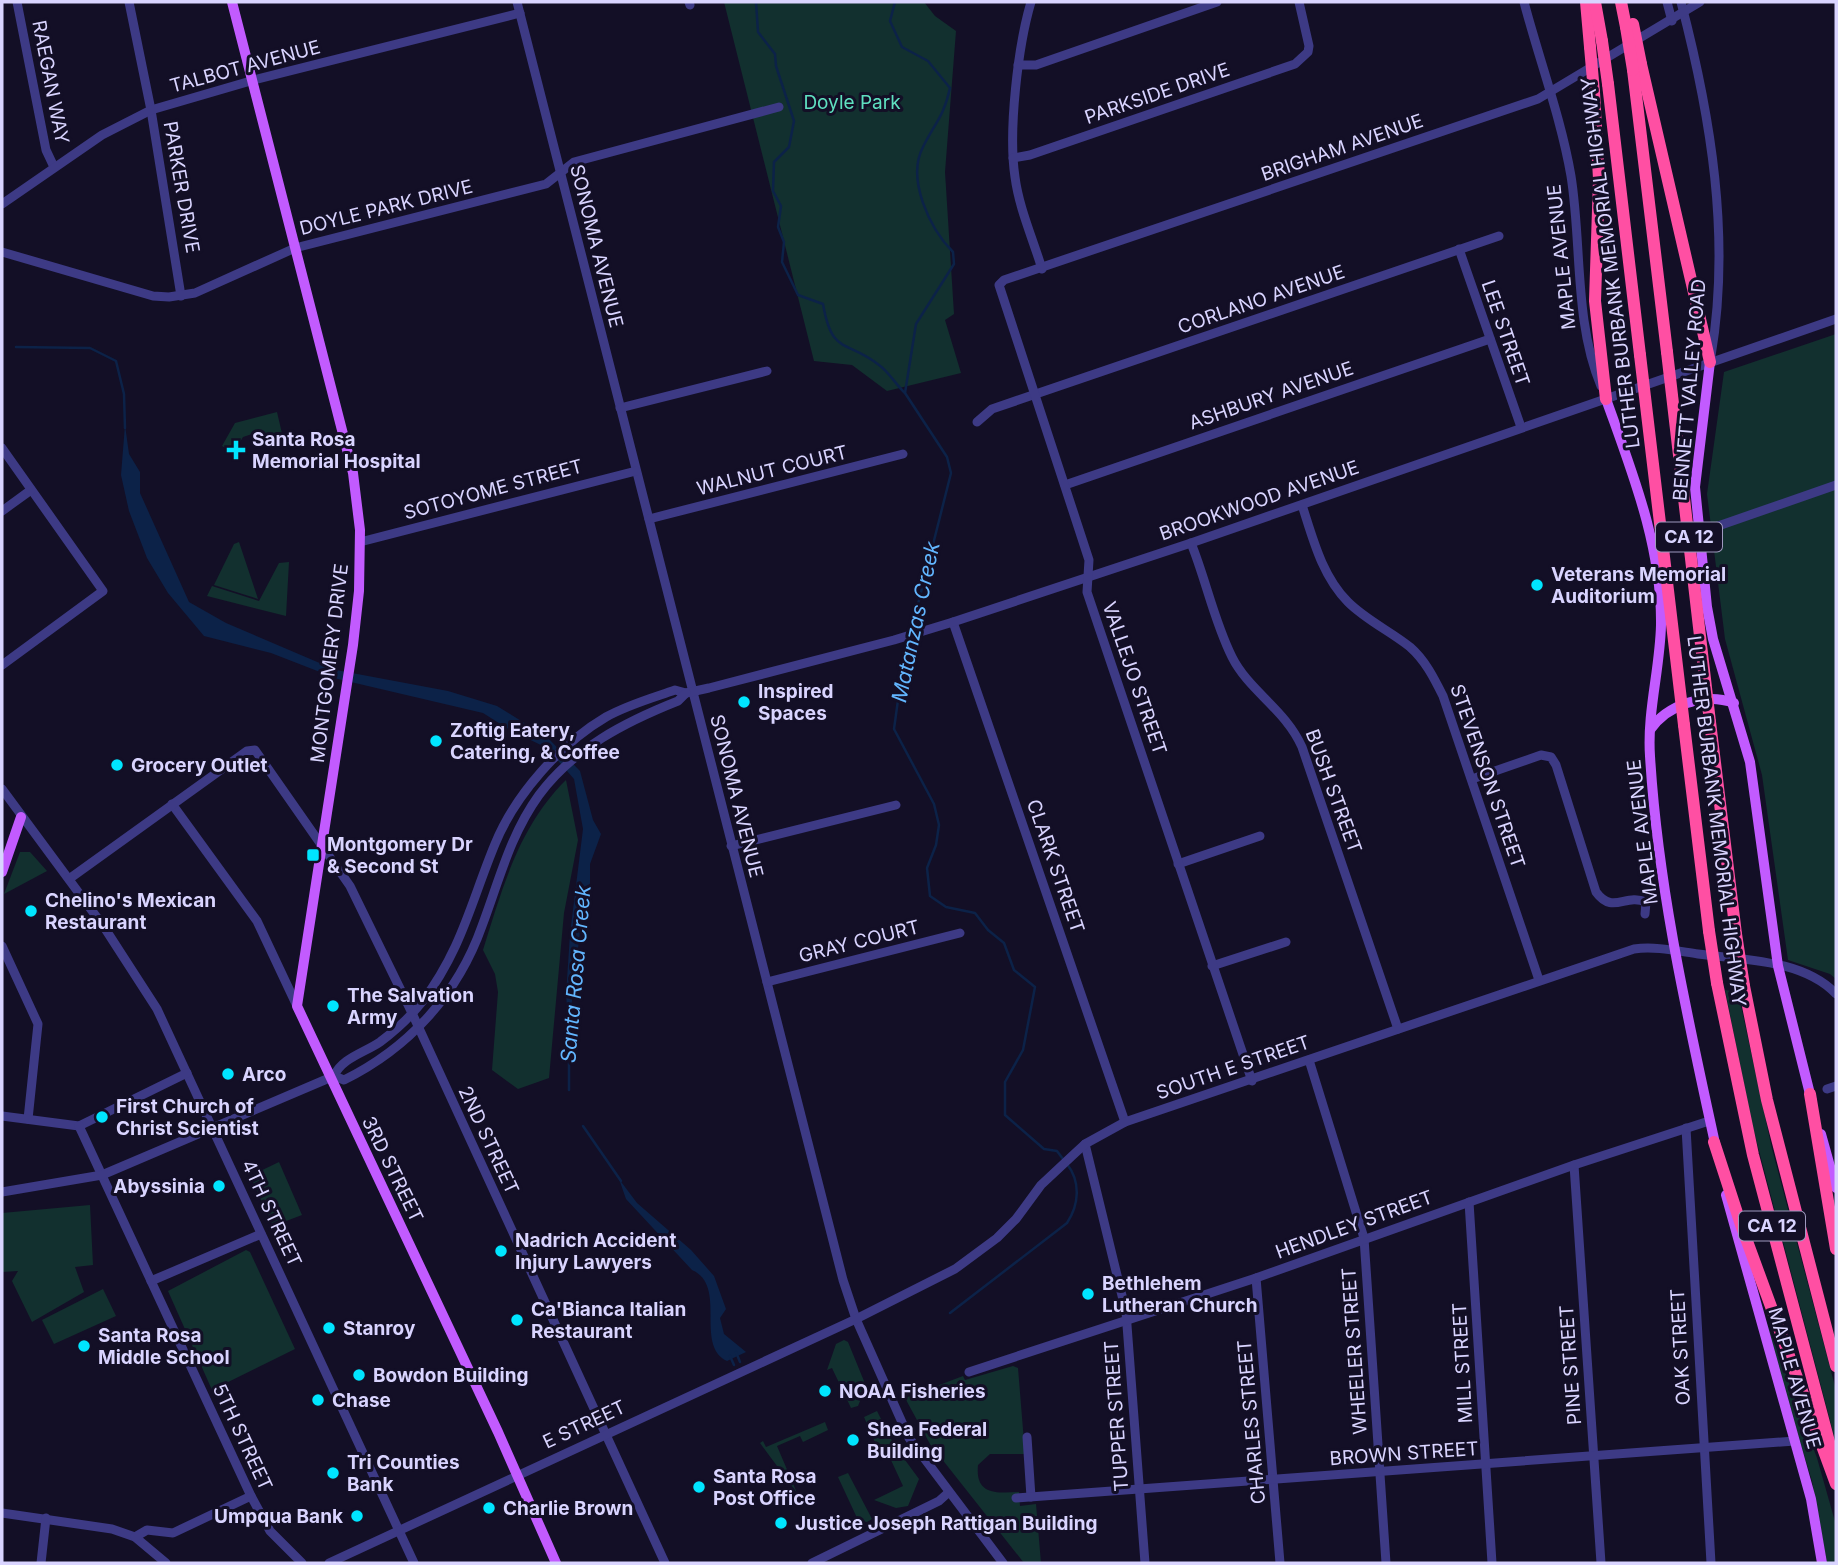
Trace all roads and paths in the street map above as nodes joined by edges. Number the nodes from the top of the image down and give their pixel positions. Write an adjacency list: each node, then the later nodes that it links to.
1 (17, 2): 28 (street, RAEGAN WAY)
2 (129, 2): 26 (street, PARKER DRIVE)
3 (232, 2): 23 (main road, MONTGOMERY DRIVE)
4 (517, 2): 16 (street, SONOMA AVENUE)
5 (1031, 2): 21 (street)
6 (1217, 2): 21 (street)
7 (1299, 2): 27 (street, PARKSIDE DRIVE)
8 (1524, 2): 24 (street, MAPLE AVENUE)
9 (1586, 2): 20 (highway)
10 (1595, 2): 20 (highway, LUTHER BURBANK MEMORIAL HIGHWAY / CA 12)
11 (1621, 2): 19 (highway, LUTHER BURBANK MEMORIAL HIGHWAY / CA 12)
12 (1627, 2): 19 (highway)
13 (1667, 2): 18 (street)
14 (1681, 2): 17 (street, BENNETT VALLEY ROAD)
15 (1700, 2): 17 (street, BRIGHAM AVENUE)
16 (520, 13): 23 (street, TALBOT AVENUE); 29 (street, SONOMA AVENUE)
17 (1684, 13): 18 (street, BRIGHAM AVENUE); 40 (street, BENNETT VALLEY ROAD)
18 (1672, 21): 24 (street, BRIGHAM AVENUE)
19 (1629, 24): 22 (highway, LUTHER BURBANK MEMORIAL HIGHWAY / CA 12, bridge)
20 (1596, 44): 43 (highway, bridge); 124 (highway, LUTHER BURBANK MEMORIAL HIGHWAY / CA 12, bridge)
21 (1018, 65): 27 (street)
22 (1637, 67): 40 (highway); 116 (highway, LUTHER BURBANK MEMORIAL HIGHWAY / CA 12, bridge)
23 (254, 80): 26 (street, TALBOT AVENUE); 32 (main road, MONTGOMERY DRIVE)
24 (1549, 93): 35 (street, BRIGHAM AVENUE); 43 (street, MAPLE AVENUE)
25 (779, 107): 29 (street, DOYLE PARK DRIVE)
26 (151, 110): 28 (street, TALBOT AVENUE); 37 (street, PARKER DRIVE)
27 (1013, 158): 35 (street)
28 (54, 167): 30 (street, TALBOT AVENUE)
29 (560, 173): 32 (street, DOYLE PARK DRIVE); 44 (street, SONOMA AVENUE)
30 (2, 204)
31 (1499, 236): 33 (street, CORLANO AVENUE)
32 (295, 248): 37 (street, DOYLE PARK DRIVE); 57 (main road, MONTGOMERY DRIVE)
33 (1459, 249): 39 (street, LEE STREET); 42 (street, CORLANO AVENUE)
34 (2, 252): 37 (street, DOYLE PARK DRIVE)
35 (1042, 269): 36 (street, BRIGHAM AVENUE)
36 (999, 285): 42 (street, VALLEJO STREET)
37 (181, 296)
38 (1836, 319): 40 (street, BROOKWOOD AVENUE)
39 (1490, 339): 46 (street, LEE STREET); 50 (street, ASHBURY AVENUE)
40 (1710, 362): 43 (street, BROOKWOOD AVENUE); 56 (main road, BENNETT VALLEY ROAD)
41 (767, 371): 44 (street)
42 (1034, 396): 45 (street, CORLANO AVENUE); 50 (street, VALLEJO STREET)
43 (1606, 399): 46 (street, BROOKWOOD AVENUE); 64 (main road, MAPLE AVENUE)
44 (620, 408): 49 (street, SONOMA AVENUE)
45 (977, 422)
46 (1521, 427): 53 (street, BROOKWOOD AVENUE)
47 (2, 448): 52 (street)
48 (903, 454): 55 (street, WALNUT COURT)
49 (636, 471): 55 (street, SONOMA AVENUE); 57 (street, SOTOYOME STREET)
50 (1065, 485): 59 (street, VALLEJO STREET)
51 (1836, 485): 56 (street)
52 (31, 490): 54 (street); 61 (street)
53 (1302, 505): 58 (street, BROOKWOOD AVENUE); 65 (street, STEVENSON STREET)
54 (2, 511)
55 (649, 519): 62 (street, SONOMA AVENUE)
56 (1698, 533): 63 (main road, BENNETT VALLEY ROAD)
57 (360, 542): 71 (main road, MONTGOMERY DRIVE)
58 (1191, 543): 59 (street, BROOKWOOD AVENUE); 89 (street, BUSH STREET)
59 (1088, 575): 60 (street, BROOKWOOD AVENUE); 73 (street, VALLEJO STREET)
60 (953, 622): 62 (street, BROOKWOOD AVENUE); 98 (street, CLARK STREET)
61 (2, 665)
62 (689, 692): 72 (street, SONOMA AVENUE); 87 (street, BROOKWOOD AVENUE); 88 (street, BROOKWOOD AVENUE)
63 (1734, 703): 64 (main road); 82 (main road, BENNETT VALLEY ROAD)
64 (1649, 731): 80 (main road, MAPLE AVENUE)
65 (1472, 779): 76 (street); 83 (street, STEVENSON STREET)
66 (2, 789): 69 (street, 4TH STREET)
67 (172, 804): 71 (street, 2ND STREET); 75 (street); 86 (street, 3RD STREET)
68 (896, 805): 72 (street)
69 (21, 817): 74 (main road); 75 (street, 4TH STREET)
70 (1260, 836): 73 (street)
71 (324, 846): 86 (main road, MONTGOMERY DRIVE); 87 (street, 2ND STREET)
72 (731, 846): 84 (street, SONOMA AVENUE)
73 (1178, 864): 81 (street, VALLEJO STREET)
74 (2, 872)
75 (69, 879): 91 (street, 4TH STREET)
76 (1645, 914)
77 (960, 933): 84 (street, GRAY COURT)
78 (1286, 942): 81 (street)
79 (2, 946): 96 (street)
80 (1674, 951): 82 (street); 83 (street, SOUTH E STREET); 97 (main road, MAPLE AVENUE)
81 (1212, 966): 93 (street, VALLEJO STREET)
82 (1778, 966): 85 (street); 94 (main road, BENNETT VALLEY ROAD)
83 (1539, 980): 89 (street, SOUTH E STREET)
84 (767, 982): 114 (street, SONOMA AVENUE)
85 (1836, 994)
86 (297, 1006): 92 (main road, 3RD STREET)
87 (412, 1013): 88 (street, 2ND STREET); 92 (street, BROOKWOOD AVENUE)
88 (418, 1029): 92 (street, BROOKWOOD AVENUE); 118 (street, 2ND STREET)
89 (1398, 1029): 90 (street, SOUTH E STREET)
90 (1309, 1060): 93 (street, SOUTH E STREET); 110 (street, WHEELER STREET)
91 (187, 1073): 99 (street); 100 (street, 4TH STREET)
92 (332, 1077): 100 (street, BROOKWOOD AVENUE); 126 (main road, 3RD STREET)
93 (1252, 1081): 98 (street, SOUTH E STREET)
94 (1810, 1094): 106 (main road, BENNETT VALLEY ROAD); 111 (highway)
95 (2, 1116): 96 (street)
96 (28, 1119): 99 (street)
97 (1709, 1121): 101 (street, HENDLEY STREET); 102 (main road, MAPLE AVENUE)
98 (1125, 1122): 103 (street, SOUTH E STREET)
99 (79, 1126): 105 (street, 5TH STREET)
100 (212, 1127): 105 (street, BROOKWOOD AVENUE); 109 (street, 4TH STREET)
101 (1686, 1128): 104 (street, HENDLEY STREET); 121 (street, OAK STREET)
102 (1714, 1142): 120 (main road, MAPLE AVENUE); 128 (highway)
103 (1086, 1144): 114 (street, SOUTH E STREET); 115 (street, TUPPER STREET)
104 (1574, 1165): 108 (street, HENDLEY STREET); 122 (street, PINE STREET)
105 (102, 1175): 107 (street, BROOKWOOD AVENUE); 113 (street, 5TH STREET)
106 (1836, 1188)
107 (2, 1192)
108 (1469, 1202): 110 (street, HENDLEY STREET); 123 (street, MILL STREET)
109 (261, 1234): 113 (street); 136 (street, 4TH STREET)
110 (1364, 1238): 112 (street, HENDLEY STREET); 125 (street, WHEELER STREET)
111 (1836, 1249)
112 (1256, 1278): 115 (street, HENDLEY STREET); 127 (street, CHARLES STREET)
113 (151, 1282): 131 (street, 5TH STREET)
114 (856, 1319): 118 (street, E STREET); 130 (street, SONOMA AVENUE)
115 (1127, 1320): 117 (street, HENDLEY STREET); 129 (street, TUPPER STREET)
116 (1836, 1366)
117 (969, 1372)
118 (605, 1433): 126 (street, E STREET); 144 (street, 2ND STREET)
119 (1027, 1437): 132 (street)
120 (1795, 1441): 121 (street, BROWN STREET); 153 (main road, MAPLE AVENUE)
121 (1703, 1450): 122 (street, BROWN STREET); 152 (street, OAK STREET)
122 (1594, 1456): 123 (street, BROWN STREET); 151 (street, PINE STREET)
123 (1485, 1465): 125 (street, BROWN STREET); 150 (street, MILL STREET)
124 (1836, 1468)
125 (1379, 1474): 127 (street, BROWN STREET); 149 (street, WHEELER STREET)
126 (517, 1475): 136 (street, E STREET); 143 (main road, 3RD STREET)
127 (1274, 1480): 129 (street, BROWN STREET); 148 (street, CHARLES STREET)
128 (1836, 1484)
129 (1140, 1490): 132 (street, BROWN STREET); 147 (street, TUPPER STREET)
130 (949, 1492): 145 (street); 146 (street, SONOMA AVENUE)
131 (251, 1496): 137 (street); 140 (street, 5TH STREET)
132 (1031, 1497): 133 (street, BROWN STREET)
133 (1016, 1499)
134 (2, 1513): 135 (street)
135 (46, 1518): 137 (street); 139 (street)
136 (398, 1530): 141 (street, E STREET); 142 (street, 4TH STREET)
137 (135, 1537): 138 (street)
138 (162, 1562)
139 (41, 1563)
140 (302, 1563)
141 (329, 1563)
142 (414, 1563)
143 (556, 1563)
144 (665, 1563)
145 (812, 1563)
146 (1003, 1563)
147 (1145, 1563)
148 (1280, 1563)
149 (1385, 1563)
150 (1492, 1563)
151 (1601, 1563)
152 (1711, 1563)
153 (1822, 1563)

